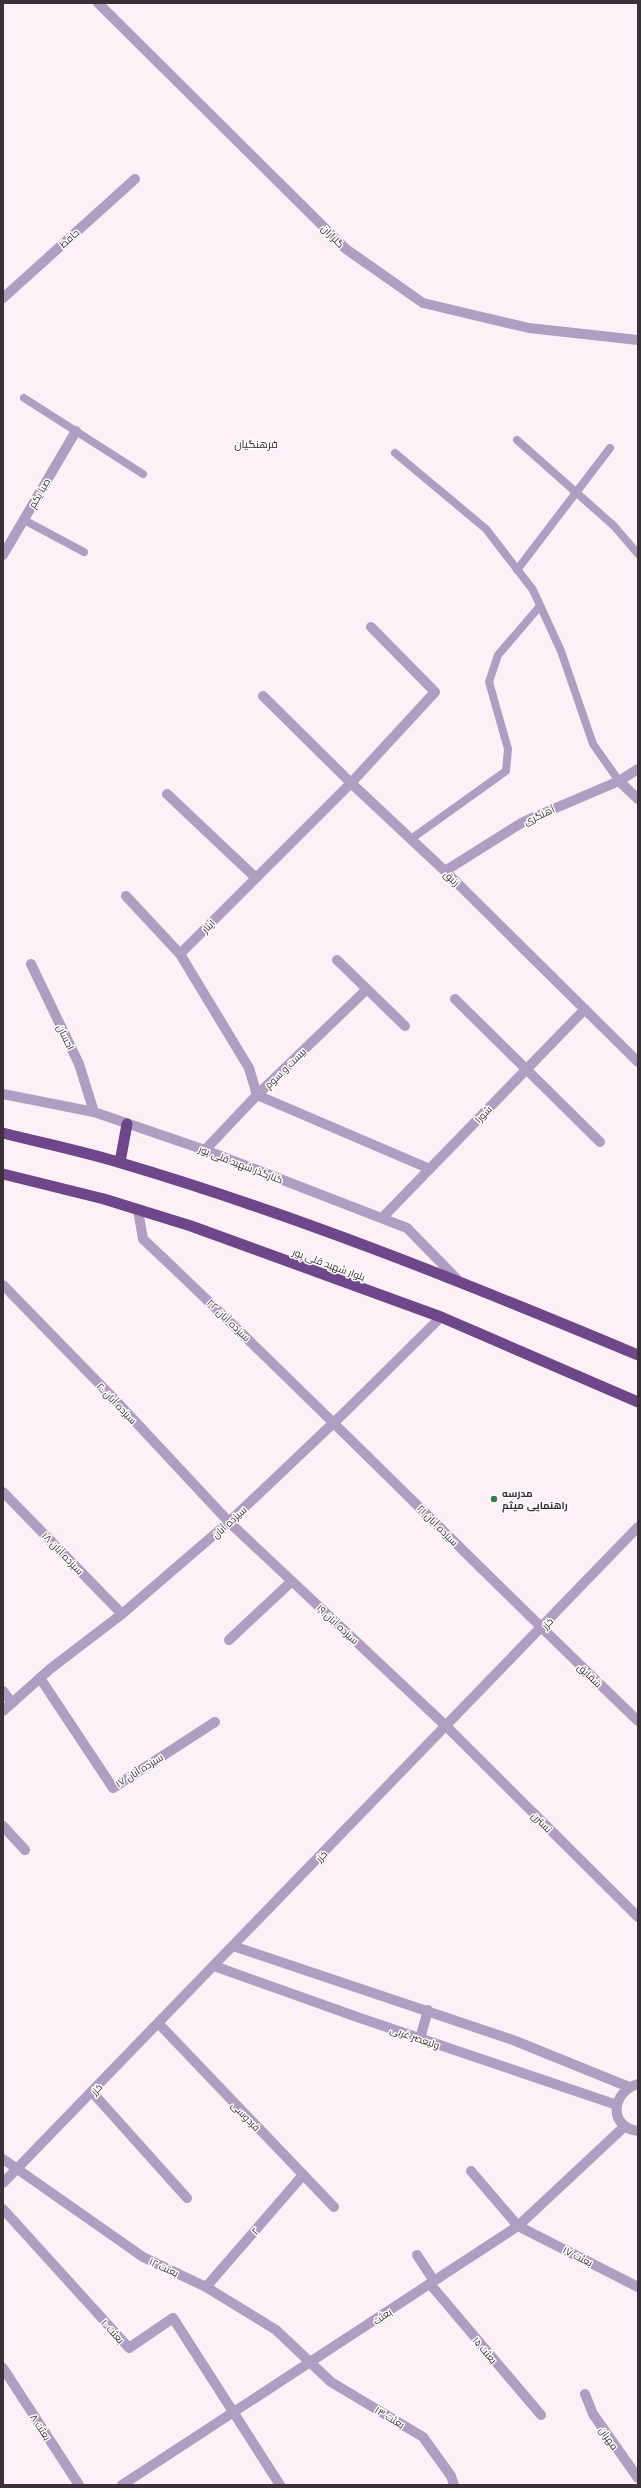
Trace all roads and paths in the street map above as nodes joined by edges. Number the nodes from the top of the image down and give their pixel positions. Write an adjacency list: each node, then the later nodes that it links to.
1 (98, 3): 4 (street, گلزاران)
2 (135, 179): 3 (street, حافظ)
3 (3, 298)
4 (638, 340)
5 (24, 398): 6 (lane)
6 (76, 431): 10 (lane); 12 (street, صبا یکم)
7 (517, 440): 11 (lane)
8 (610, 448): 11 (lane)
9 (395, 453): 16 (lane)
10 (143, 474)
11 (577, 494): 14 (lane); 16 (lane)
12 (24, 520): 13 (lane); 15 (street, صبا یکم)
13 (84, 552)
14 (638, 554)
15 (3, 555)
16 (517, 570): 17 (lane)
17 (540, 606): 21 (lane); 25 (lane)
18 (372, 627): 22 (street, ایثار)
19 (263, 696): 22 (street, زنبق)
20 (638, 769): 21 (street, آهنگری)
21 (619, 780): 24 (street); 26 (street, آهنگری)
22 (351, 783): 25 (street, زنبق); 27 (street, ایثار)
23 (167, 794): 27 (street)
24 (638, 799)
25 (411, 839): 26 (street, زنبق)
26 (445, 871): 34 (street, زنبق)
27 (256, 878): 29 (street, ایثار)
28 (126, 896): 29 (street)
29 (180, 954): 39 (street)
30 (337, 960): 32 (street)
31 (31, 964): 40 (street, احسان)
32 (367, 989): 35 (street); 39 (street, بیست و سوم)
33 (455, 999): 37 (street)
34 (585, 1009): 36 (street, زنبق); 37 (street, شورا)
35 (405, 1026)
36 (638, 1062)
37 (526, 1070): 43 (street); 46 (street, شورا)
38 (3, 1094): 40 (street, کنارگذر شهید قلی پور)
39 (257, 1095): 44 (street, بیست و سوم); 46 (street)
40 (94, 1112): 41 (street, کنارگذر شهید قلی پور)
41 (128, 1124): 44 (street, کنارگذر شهید قلی پور); 45 (highway)
42 (3, 1133): 45 (highway)
43 (600, 1142)
44 (205, 1150): 49 (street, کنارگذر شهید قلی پور)
45 (120, 1162): 50 (highway)
46 (430, 1169): 49 (street, شورا)
47 (3, 1174): 48 (highway, بلوار شهید قلی پور)
48 (138, 1210): 52 (highway, بلوار شهید قلی پور); 55 (street, سیزده آبان ۲۲)
49 (382, 1218): 50 (street, کنارگذر شهید قلی پور)
50 (456, 1278): 53 (highway)
51 (3, 1286): 57 (street, سیزده آبان ۲۰)
52 (441, 1317): 54 (highway, بلوار شهید قلی پور); 55 (street, سیزده آبان)
53 (638, 1354)
54 (638, 1402)
55 (335, 1422): 57 (street, سیزده آبان); 61 (street, سیزده آبان ۲۱)
56 (3, 1492): 60 (street, سیزده آبان ۱۸)
57 (230, 1522): 59 (street, سیزده آبان ۱۹); 60 (street, سیزده آبان)
58 (638, 1527): 61 (street, خزر)
59 (292, 1581): 62 (street); 69 (street, سیزده آبان ۱۹)
60 (122, 1614): 63 (street, سیزده آبان)
61 (541, 1628): 68 (street, شقایق); 69 (street, خزر)
62 (229, 1640)
63 (40, 1678): 65 (street, سیزده آبان); 67 (street, سیزده آبان ۱۷)
64 (3, 1691): 65 (street)
65 (12, 1703): 66 (street, سیزده آبان)
66 (3, 1711)
67 (215, 1722)
68 (638, 1722)
69 (447, 1727): 72 (street, نسترن); 73 (street, خزر)
70 (3, 1826): 71 (street)
71 (25, 1850)
72 (638, 1916)
73 (233, 1946): 74 (street, خزر); 75 (street)
74 (214, 1966): 76 (street, خزر); 77 (street, ولیعصر غربی)
75 (428, 2010): 77 (street); 78 (street)
76 (159, 2024): 79 (street, خزر); 86 (street, فردوسی)
77 (420, 2038): 80 (street, ولیعصر غربی)
78 (633, 2086): 80 (street)
79 (92, 2092): 84 (street, خزر); 88 (street)
80 (617, 2105): 81 (street)
81 (625, 2126): 82 (street); 91 (street, بعثت)
82 (638, 2131)
83 (3, 2159): 84 (street, بعثت ۱۲)
84 (17, 2170): 87 (street, خزر); 94 (street, بعثت ۱۲)
85 (471, 2171): 91 (street)
86 (303, 2175): 89 (street, فردوسی); 94 (street, ۲)
87 (3, 2183)
88 (187, 2198)
89 (334, 2207)
90 (3, 2209): 99 (street, بعثت ۱۰)
91 (518, 2226): 93 (street, بعثت); 95 (street, بعثت ۱۷)
92 (417, 2255): 93 (street, بعثت ۱۵)
93 (432, 2283): 96 (street, بعثت); 100 (street, بعثت ۱۵)
94 (206, 2287): 96 (street, بعثت ۱۲)
95 (638, 2287)
96 (312, 2362): 99 (street, بعثت); 105 (street, بعثت ۱۳)
97 (3, 2368): 102 (street, بعثت ۸)
98 (585, 2394): 101 (street, مهران)
99 (233, 2413): 103 (street, بعثت); 104 (street)
100 (541, 2415)
101 (638, 2478)
102 (79, 2485)
103 (122, 2485)
104 (280, 2485)
105 (454, 2485)

